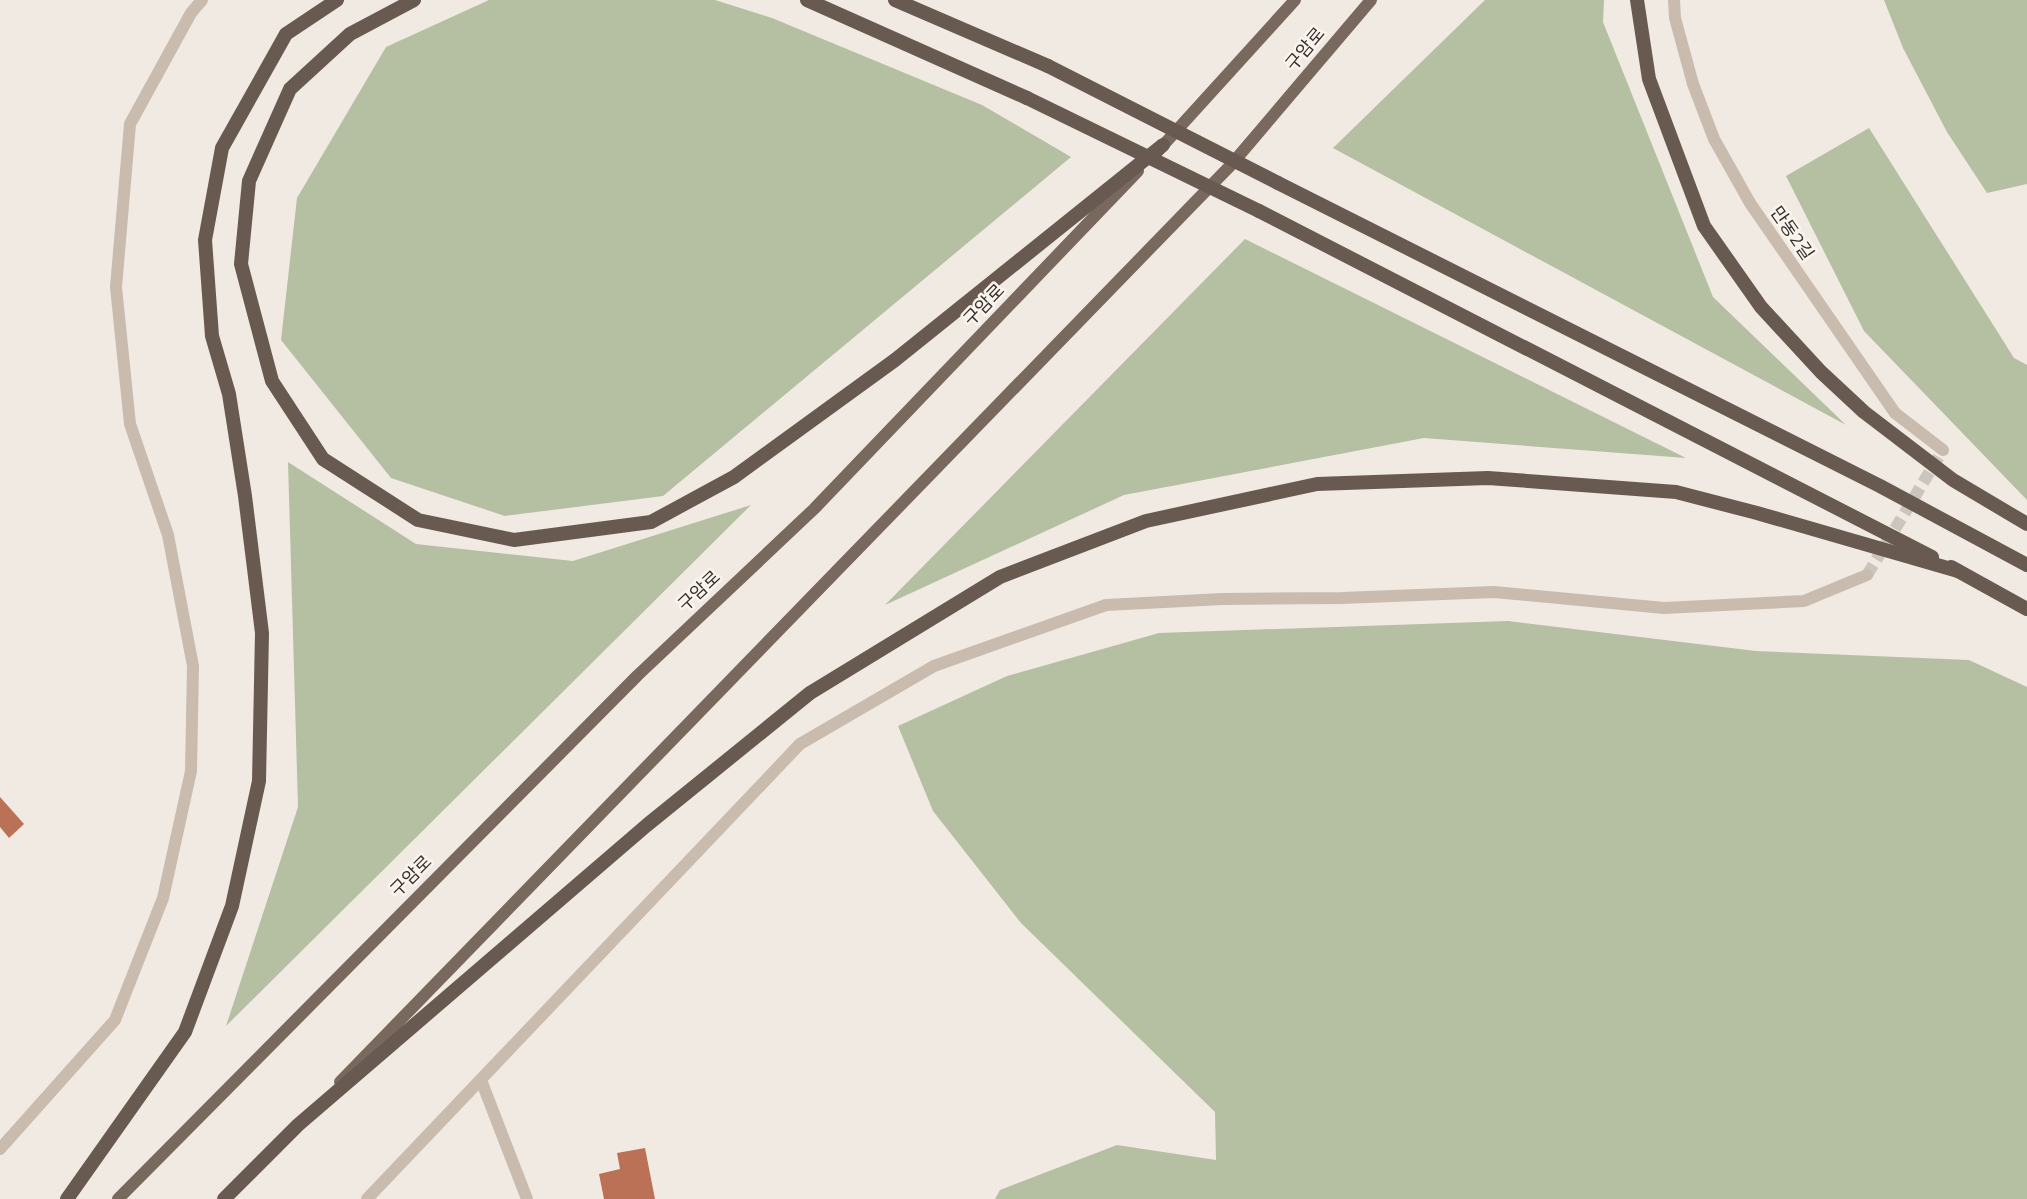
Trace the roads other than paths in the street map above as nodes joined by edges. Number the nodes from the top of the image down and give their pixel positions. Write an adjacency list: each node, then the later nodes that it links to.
1 (202, 0): 19 (street)
2 (337, 0): 20 (highway)
3 (414, 0): 10 (highway)
4 (807, 0): 14 (highway, bridge)
5 (895, 0): 13 (highway, bridge)
6 (1295, 0): 10 (main road, 구암로)
7 (1371, 0): 18 (main road, 구암로)
8 (1637, 0): 12 (highway)
9 (1674, 0): 11 (street, 만동2길)
10 (1163, 146): 21 (main road, 구암로)
11 (1943, 450)
12 (2027, 524)
13 (2027, 565)
14 (1958, 571): 16 (highway); 18 (highway)
15 (1867, 575): 17 (street)
16 (2027, 609)
17 (481, 1080): 23 (street); 24 (street)
18 (298, 1125): 22 (highway, 구암로)
19 (0, 1149)
20 (67, 1199)
21 (118, 1199)
22 (224, 1199)
23 (367, 1199)
24 (527, 1199)

